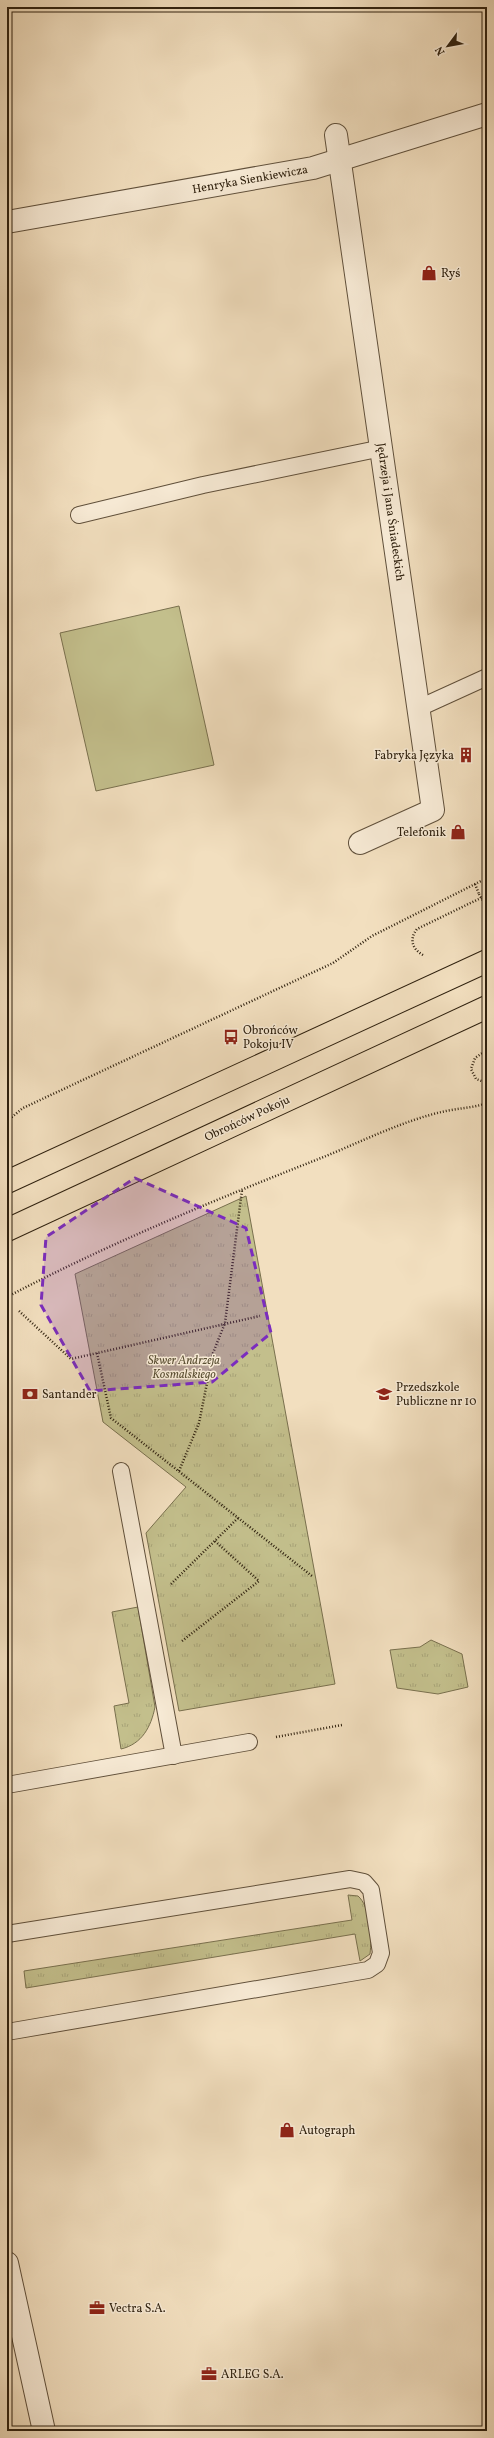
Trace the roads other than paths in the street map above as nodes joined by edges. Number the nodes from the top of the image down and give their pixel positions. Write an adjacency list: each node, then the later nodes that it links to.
1 (487, 114): 3 (street, Henryka Sienkiewicza)
2 (336, 135): 3 (street, Jędrzeja i Jana Śniadeckich)
3 (339, 160): 4 (street, Henryka Sienkiewicza); 5 (street, Jędrzeja i Jana Śniadeckich)
4 (7, 222)
5 (382, 448): 6 (lane); 8 (street, Jędrzeja i Jana Śniadeckich)
6 (79, 515)
7 (487, 677): 8 (lane)
8 (419, 708): 9 (street, Jędrzeja i Jana Śniadeckich)
9 (360, 843)
10 (487, 961): 12 (main road)
11 (487, 1007): 13 (main road, Obrońców Pokoju)
12 (7, 1182)
13 (7, 1230)
14 (120, 1470): 16 (lane)
15 (250, 1742): 16 (lane)
16 (174, 1756): 17 (lane)
17 (7, 1785)
18 (7, 1934): 19 (lane)
19 (7, 2032)
20 (7, 2263): 21 (street)
21 (44, 2431)

